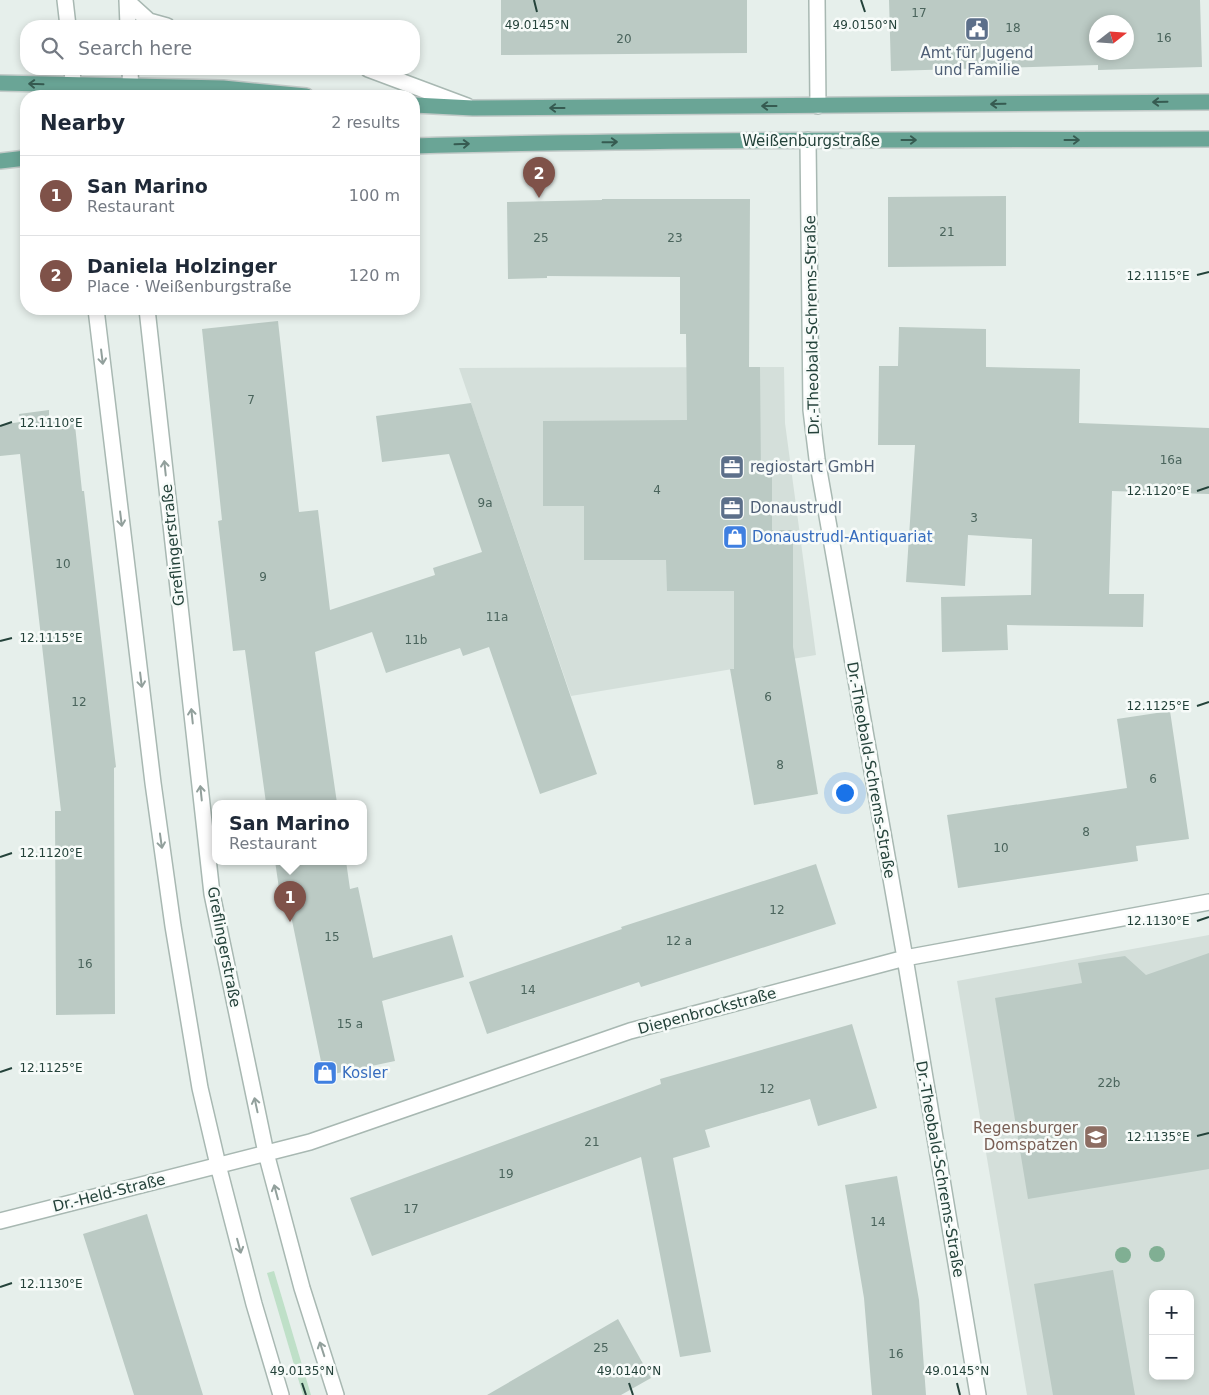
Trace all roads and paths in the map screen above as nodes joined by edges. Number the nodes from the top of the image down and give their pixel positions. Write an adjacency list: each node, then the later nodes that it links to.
1 (65, 0): 4 (street)
2 (127, 0): 5 (street); 6 (street)
3 (817, 0): 18 (street)
4 (67, 20)
5 (128, 20)
6 (148, 20)
7 (72, 75): 12 (street)
8 (130, 75): 13 (street)
9 (384, 75): 19 (street)
10 (0, 83): 11 (main road, one-way to 10)
11 (64, 90)
12 (73, 90)
13 (131, 90)
14 (162, 90): 15 (main road)
15 (244, 90)
16 (1209, 102): 18 (main road, one-way to 18)
17 (420, 105): 19 (main road)
18 (818, 106): 19 (main road, one-way to 19)
19 (472, 108)
20 (808, 140): 21 (main road, Weißenburgstraße, one-way to 21); 22 (main road, Weißenburgstraße, one-way to 20); 28 (street, Dr.-Theobald-Schrems-Straße)
21 (1209, 140)
22 (420, 146)
23 (20, 158): 24 (main road)
24 (0, 160)
25 (97, 315): 30 (street, one-way to 30)
26 (148, 315): 29 (street, Greflingerstraße, one-way to 26)
27 (1209, 902): 28 (street, Diepenbrockstraße)
28 (904, 958): 29 (street, Diepenbrockstraße); 34 (street, Dr.-Theobald-Schrems-Straße)
29 (266, 1153): 30 (street, Diepenbrockstraße); 33 (street, Greflingerstraße, one-way to 29)
30 (218, 1165): 31 (street, Dr.-Held-Straße); 32 (street, one-way to 32)
31 (0, 1221)
32 (281, 1395)
33 (336, 1395)
34 (978, 1395)

